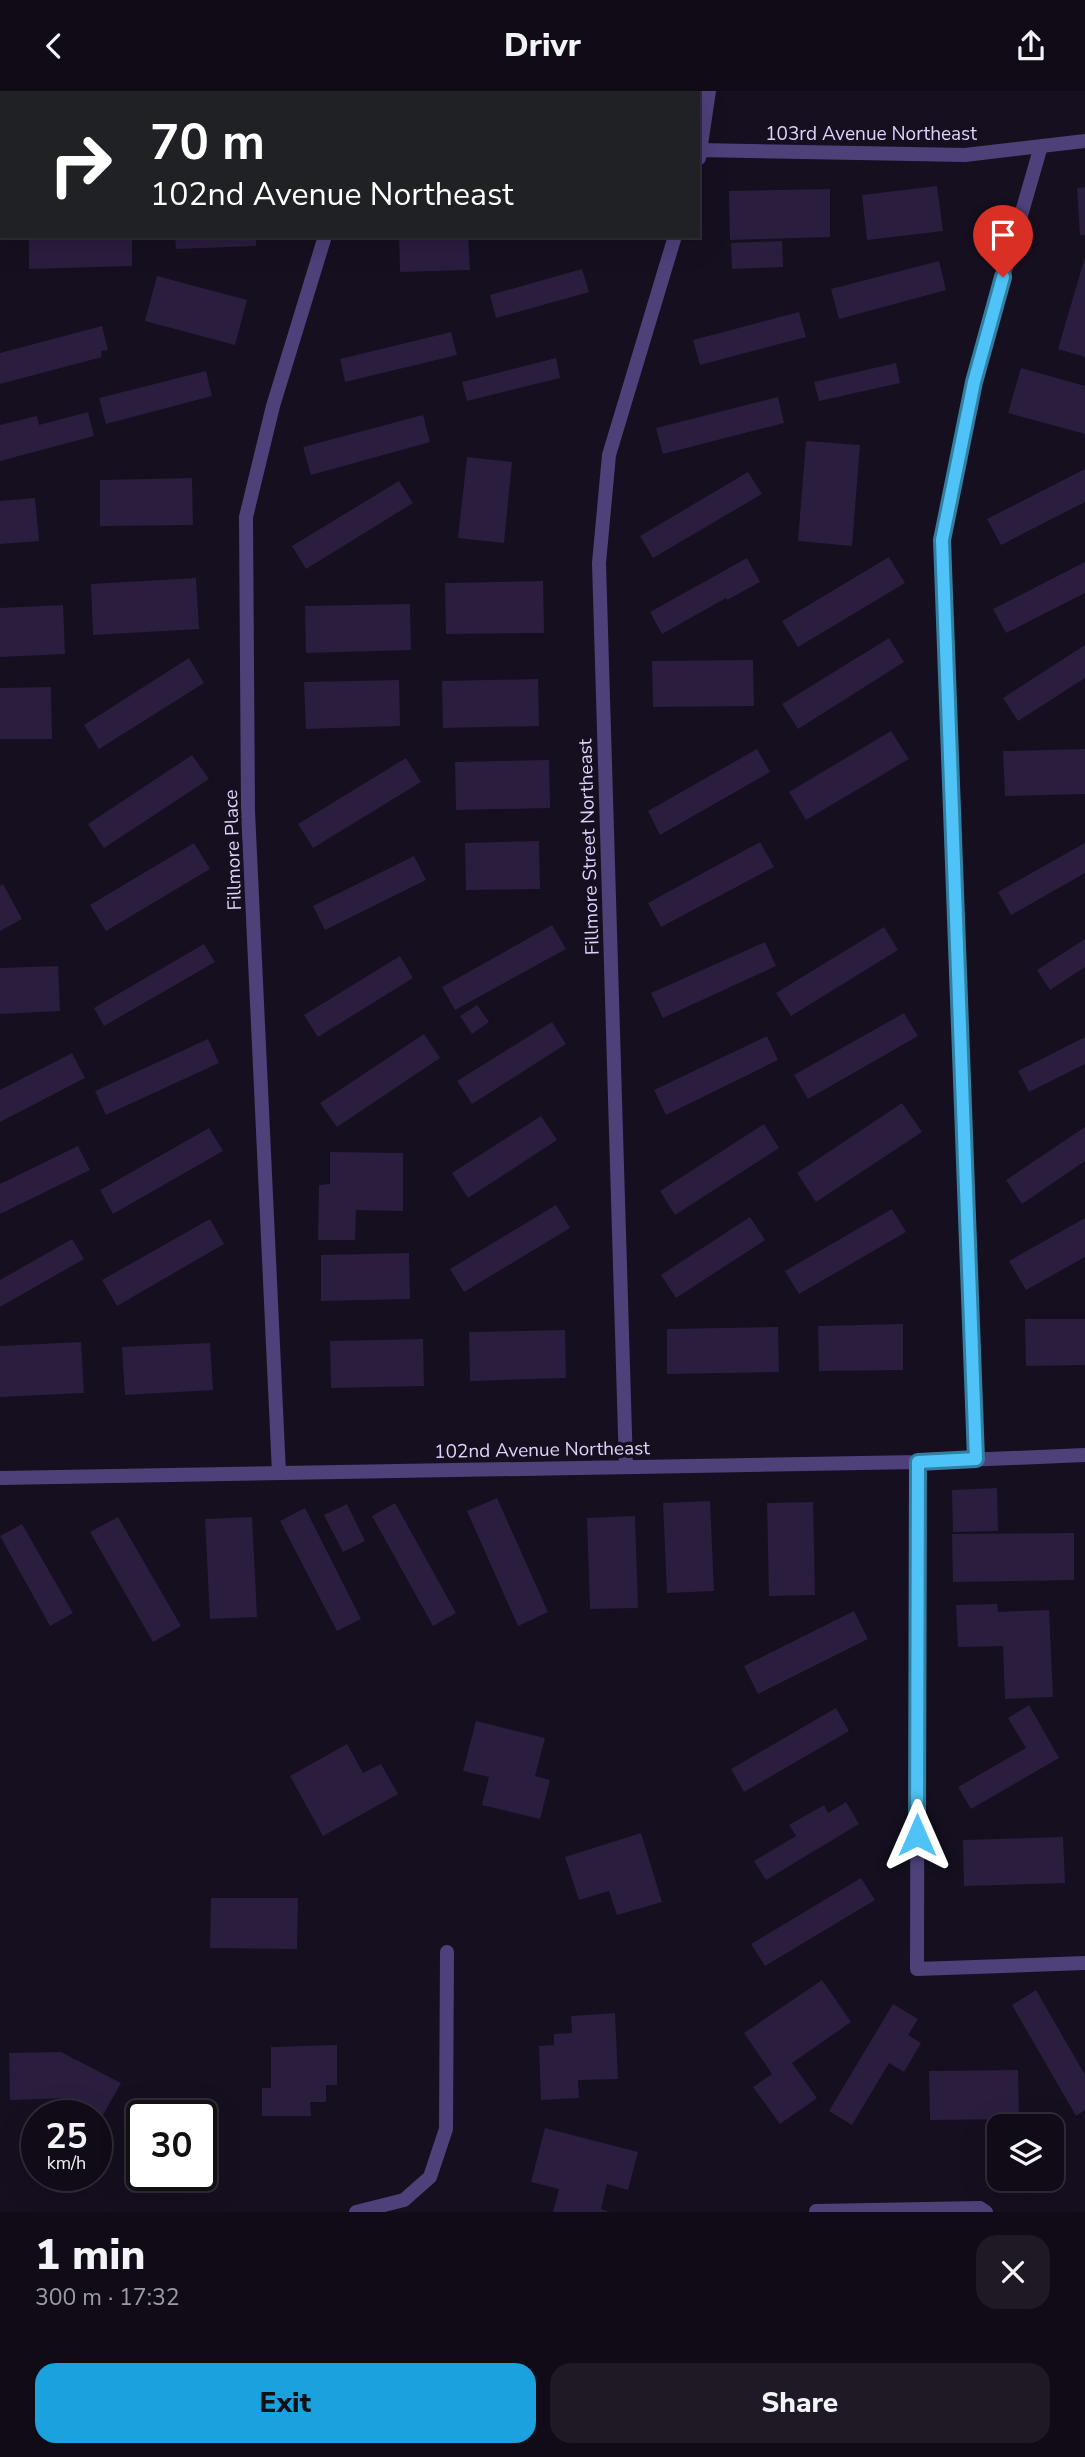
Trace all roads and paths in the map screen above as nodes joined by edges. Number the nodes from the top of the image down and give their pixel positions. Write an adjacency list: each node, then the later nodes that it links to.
1 (709, 91): 4 (street)
2 (1085, 141): 3 (street, 103rd Avenue Northeast)
3 (1041, 146): 5 (street, 103rd Avenue Northeast); 9 (street)
4 (700, 147)
5 (700, 153)
6 (324, 238): 12 (street, Fillmore Place)
7 (674, 238): 11 (street, Fillmore Street Northeast)
8 (1085, 1455): 9 (street, 102nd Avenue Northeast)
9 (976, 1459): 10 (street, 102nd Avenue Northeast)
10 (918, 1462): 11 (street, 102nd Avenue Northeast); 15 (street)
11 (626, 1467): 12 (street, 102nd Avenue Northeast)
12 (279, 1473): 13 (street, 102nd Avenue Northeast)
13 (0, 1478)
14 (447, 1952): 17 (street)
15 (1085, 1963)
16 (816, 2211): 18 (street)
17 (356, 2212)
18 (986, 2212)

